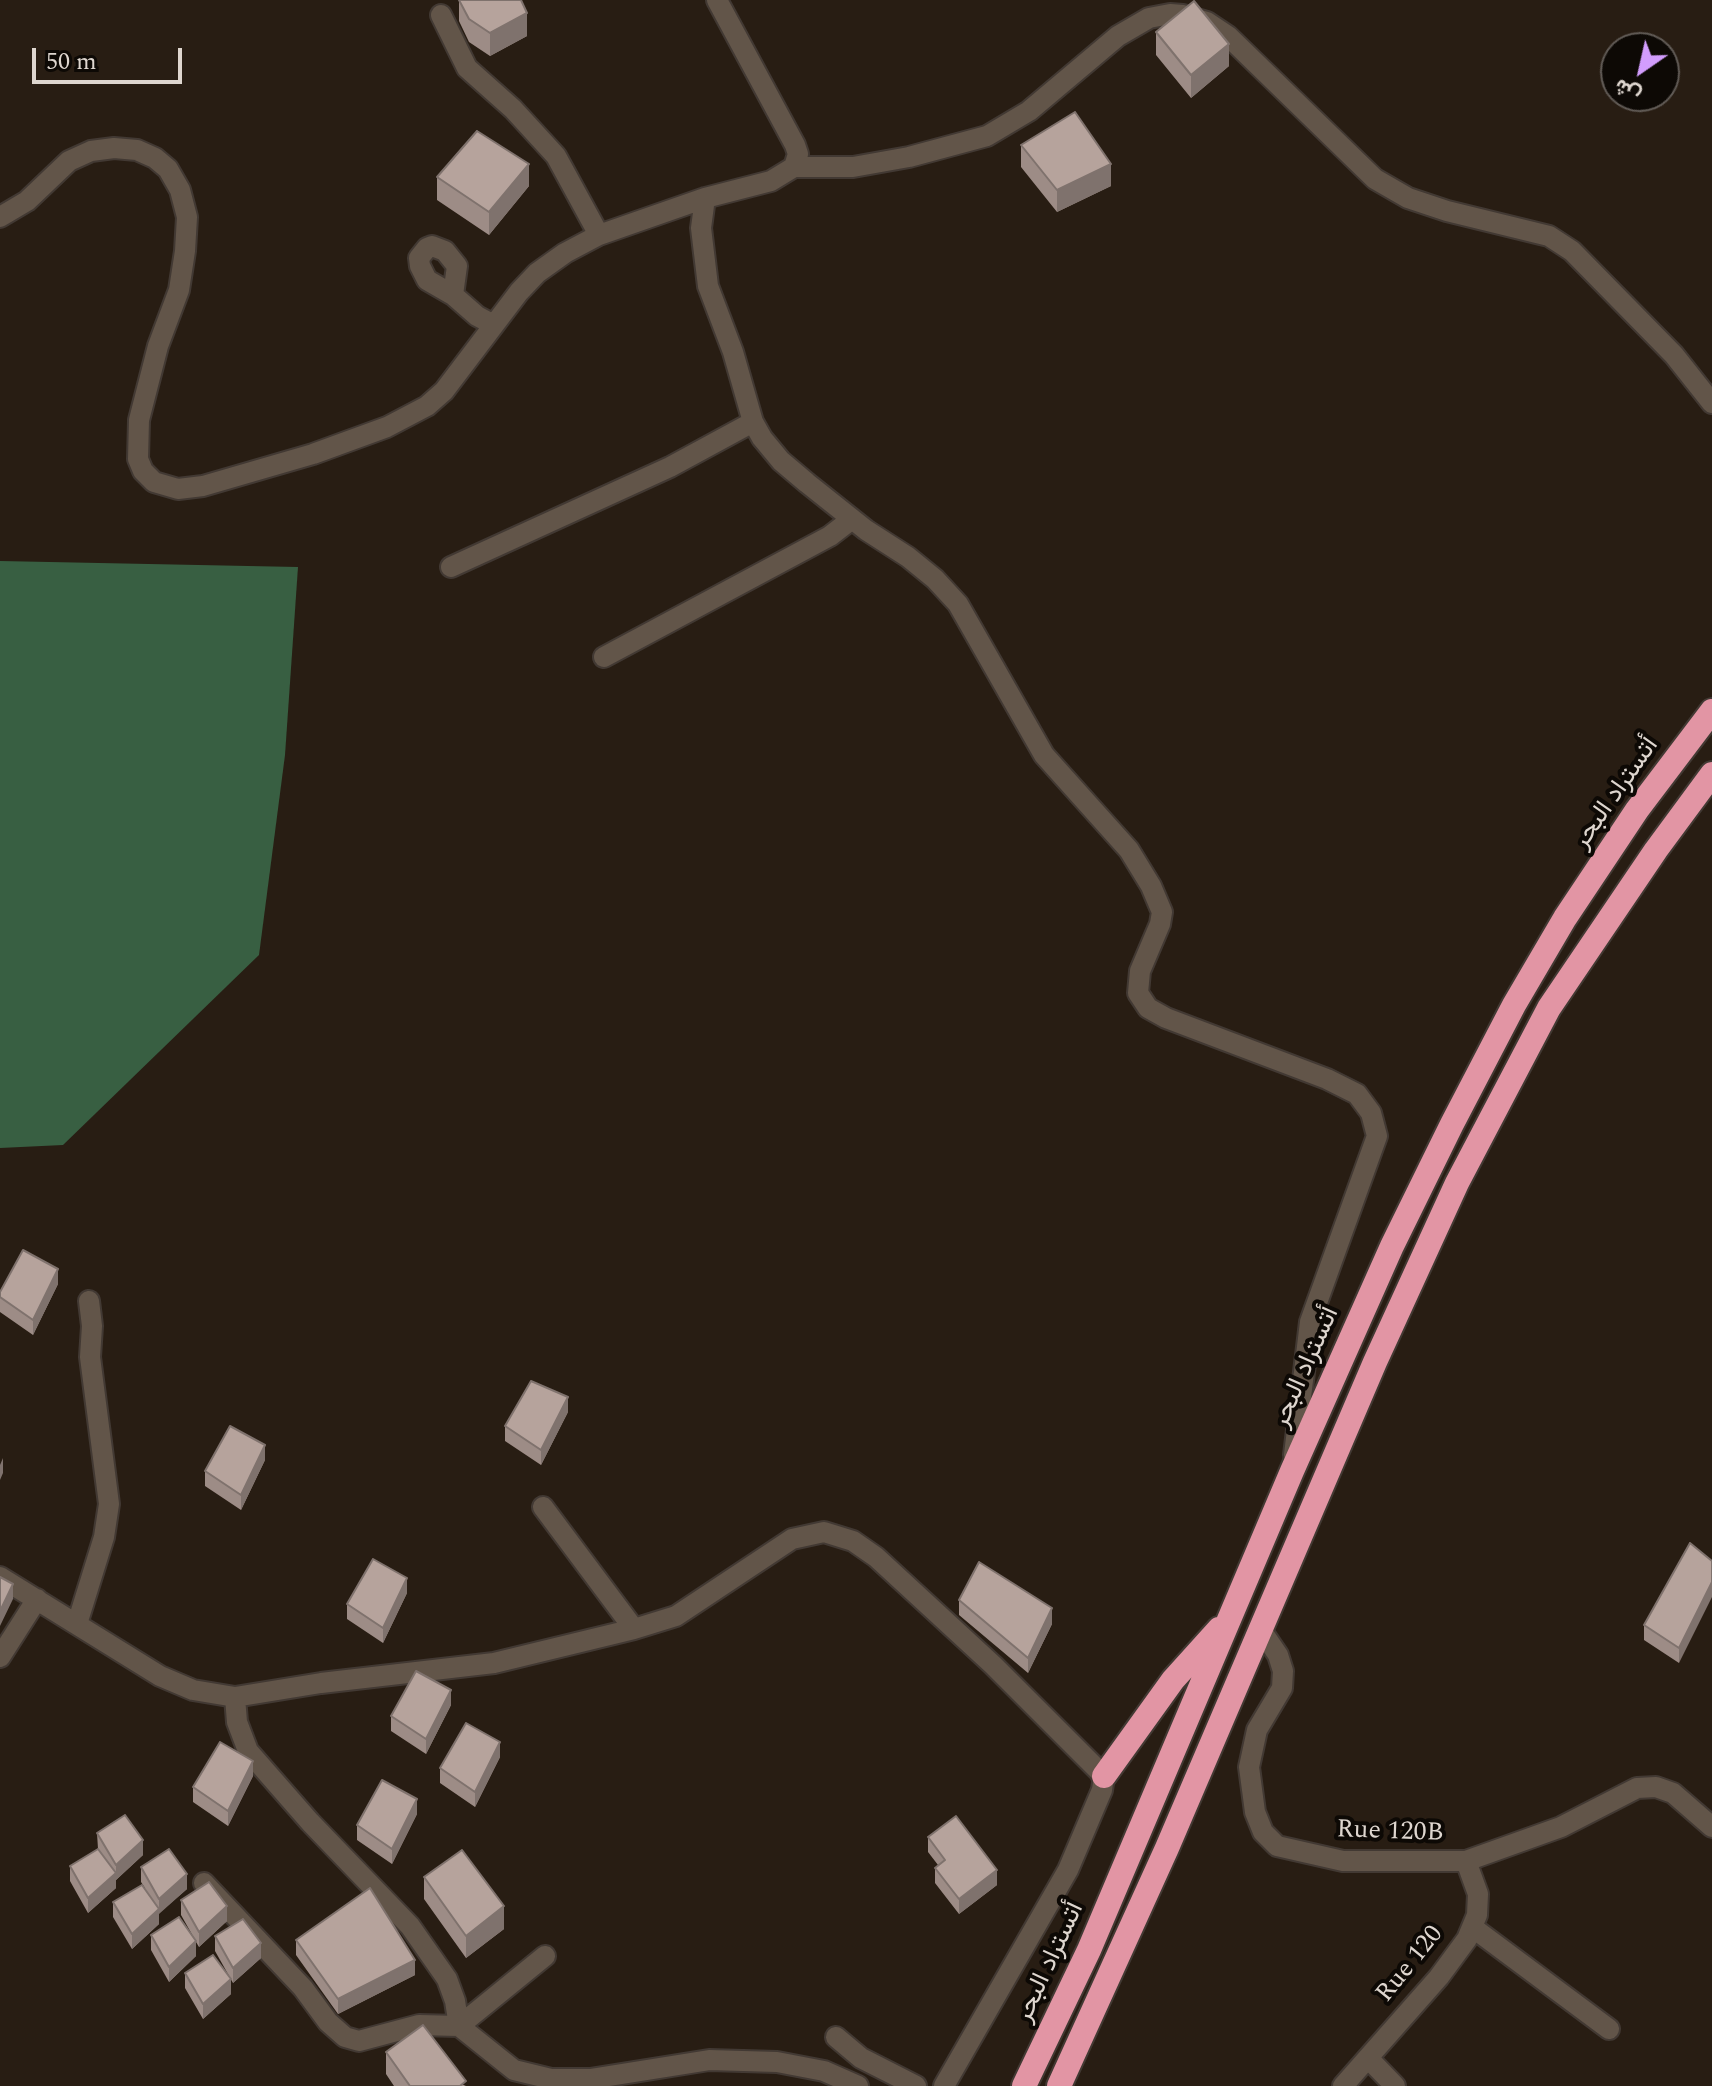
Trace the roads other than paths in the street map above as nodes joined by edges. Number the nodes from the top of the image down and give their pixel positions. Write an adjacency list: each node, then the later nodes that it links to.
1 (717, 0): 3 (street)
2 (441, 15): 6 (street)
3 (794, 167): 4 (street); 9 (street)
4 (705, 198): 6 (street); 10 (street)
5 (0, 217): 8 (street)
6 (599, 235): 8 (street)
7 (453, 295): 8 (street)
8 (492, 324)
9 (1712, 403)
10 (753, 422): 11 (street); 12 (street)
11 (852, 519): 13 (street); 17 (street)
12 (451, 567)
13 (604, 657)
14 (1712, 711): 17 (highway, أتستراد البحر)
15 (1712, 774): 24 (highway)
16 (89, 1301): 22 (street)
17 (1292, 1471): 21 (highway, أتستراد البحر)
18 (543, 1507): 23 (street)
19 (0, 1577): 20 (street)
20 (37, 1599): 22 (street); 25 (street)
21 (1232, 1615): 27 (highway); 41 (highway, أتستراد البحر)
22 (77, 1624): 26 (street)
23 (634, 1629): 26 (street); 27 (street)
24 (1261, 1630): 29 (street, Rue 120B); 37 (highway)
25 (0, 1657)
26 (235, 1697): 33 (street)
27 (1104, 1776): 40 (street)
28 (1712, 1827): 29 (street, Rue 120B)
29 (1466, 1861): 31 (street, Rue 120)
30 (204, 1883): 33 (street)
31 (1472, 1927): 34 (street); 36 (street, Rue 120)
32 (545, 1956): 33 (street)
33 (459, 2026): 38 (street)
34 (1609, 2029)
35 (836, 2037): 39 (street)
36 (1368, 2058): 42 (street, Rue 120); 43 (street)
37 (1064, 2081)
38 (858, 2086)
39 (916, 2086)
40 (944, 2086)
41 (1024, 2086)
42 (1343, 2086)
43 (1395, 2086)

